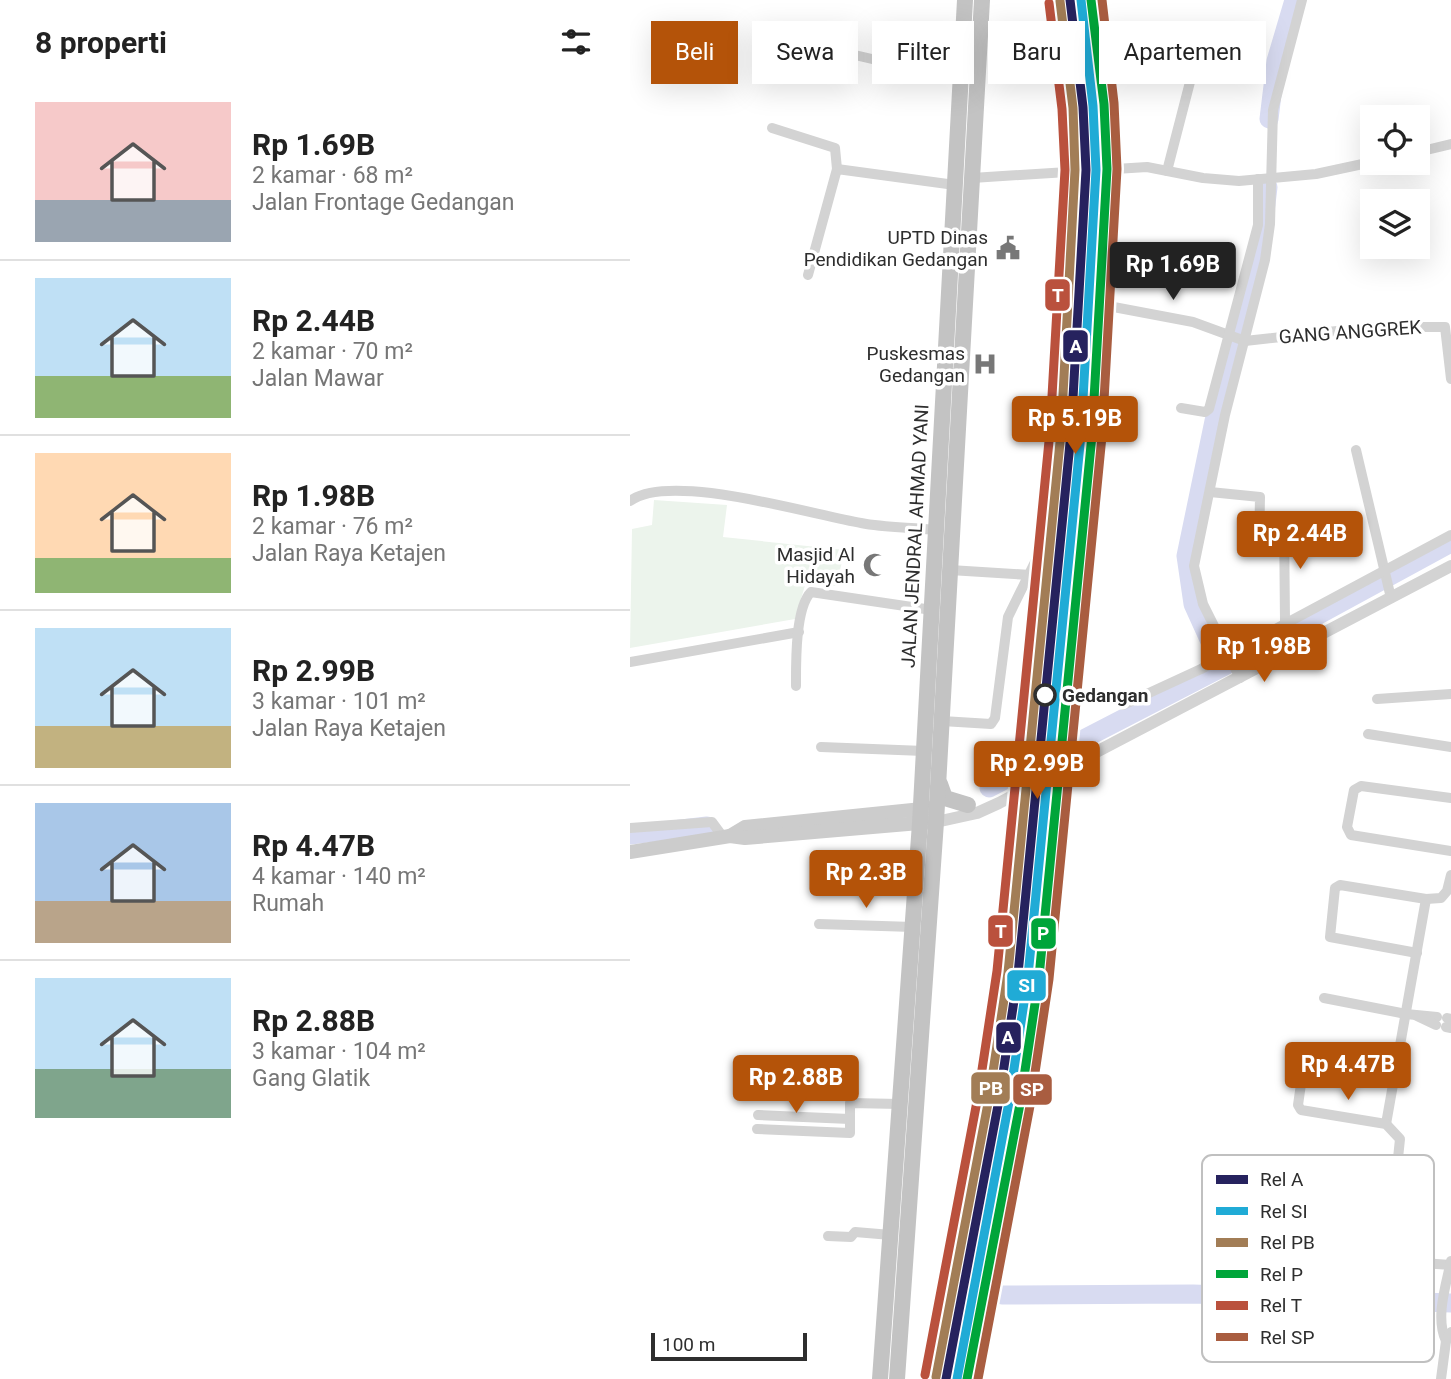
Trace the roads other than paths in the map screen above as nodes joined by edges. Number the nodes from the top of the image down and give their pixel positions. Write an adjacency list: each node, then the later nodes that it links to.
1 (965, 0): 6 (highway, JALAN JENDRAL AHMAD YANI)
2 (982, 0): 19 (highway, JALAN JENDRAL AHMAD YANI)
3 (1055, 0): 18 (street)
4 (1096, 0): 7 (street)
5 (1302, 0): 20 (street)
6 (964, 21)
7 (1099, 21)
8 (960, 84): 21 (highway, JALAN JENDRAL AHMAD YANI)
9 (1105, 84): 16 (street)
10 (1189, 84): 17 (street)
11 (772, 128): 15 (street)
12 (1451, 144): 13 (street)
13 (1430, 149)
14 (1360, 165): 20 (street)
15 (837, 169): 21 (street); 22 (street)
16 (1106, 169): 17 (street); 18 (street); 23 (street)
17 (1167, 171): 20 (street)
18 (1074, 172): 19 (street); 36 (street)
19 (972, 178): 35 (highway, JALAN JENDRAL AHMAD YANI)
20 (1265, 179): 24 (street); 24 (street)
21 (955, 185): 31 (highway, JALAN JENDRAL AHMAD YANI)
22 (808, 275)
23 (1103, 305): 24 (street); 54 (street)
24 (1237, 338): 25 (street, GANG ANGGREK); 26 (street); 28 (street)
25 (1451, 379)
26 (1181, 408)
27 (1356, 450): 37 (street)
28 (1210, 492): 33 (street); 42 (street)
29 (630, 501): 31 (street)
30 (1284, 520): 40 (street)
31 (936, 530): 39 (highway, JALAN JENDRAL AHMAD YANI)
32 (1451, 535): 37 (street)
33 (1259, 548)
34 (1451, 566): 38 (street)
35 (950, 570): 36 (street); 49 (highway, JALAN JENDRAL AHMAD YANI)
36 (1030, 575): 49 (street)
37 (1385, 575): 38 (street); 40 (street)
38 (1390, 596): 44 (street)
39 (932, 610): 41 (street); 53 (highway, JALAN JENDRAL AHMAD YANI)
40 (1285, 622): 42 (street)
41 (799, 632): 43 (street); 45 (street)
42 (1228, 656): 44 (street); 48 (street)
43 (630, 662)
44 (1238, 675): 54 (street)
45 (796, 686)
46 (1451, 694): 47 (street)
47 (1377, 699)
48 (1123, 705)
49 (942, 721): 55 (highway, JALAN JENDRAL AHMAD YANI)
50 (1368, 734): 52 (street)
51 (821, 747): 53 (street)
52 (1451, 747)
53 (924, 751): 59 (highway, JALAN JENDRAL AHMAD YANI)
54 (1062, 758): 57 (street); 85 (street)
55 (939, 771): 58 (highway); 59 (highway, JALAN JENDRAL AHMAD YANI)
56 (1451, 798): 62 (street)
57 (999, 803): 58 (street); 59 (street)
58 (968, 805): 59 (street)
59 (929, 815): 61 (main road); 67 (highway); 84 (highway)
60 (630, 828): 61 (street)
61 (727, 836): 63 (main road)
62 (1451, 851)
63 (630, 852)
64 (1451, 875): 65 (street)
65 (1426, 899): 68 (street); 68 (street)
66 (819, 924): 67 (street)
67 (913, 927): 73 (highway)
68 (1416, 953): 70 (street)
69 (1324, 998): 70 (street)
70 (1406, 1014): 71 (street); 72 (street)
71 (1445, 1022)
72 (1395, 1074): 76 (street); 76 (street)
73 (900, 1104): 75 (street); 79 (highway)
74 (758, 1115): 75 (street)
75 (850, 1118): 77 (street)
76 (1386, 1124): 78 (street)
77 (757, 1129)
78 (1398, 1155)
79 (891, 1235): 80 (street); 83 (highway)
80 (828, 1236)
81 (1451, 1264): 82 (street)
82 (1447, 1334): 86 (street)
83 (880, 1379)
84 (897, 1379)
85 (961, 1379)
86 (1441, 1379)

